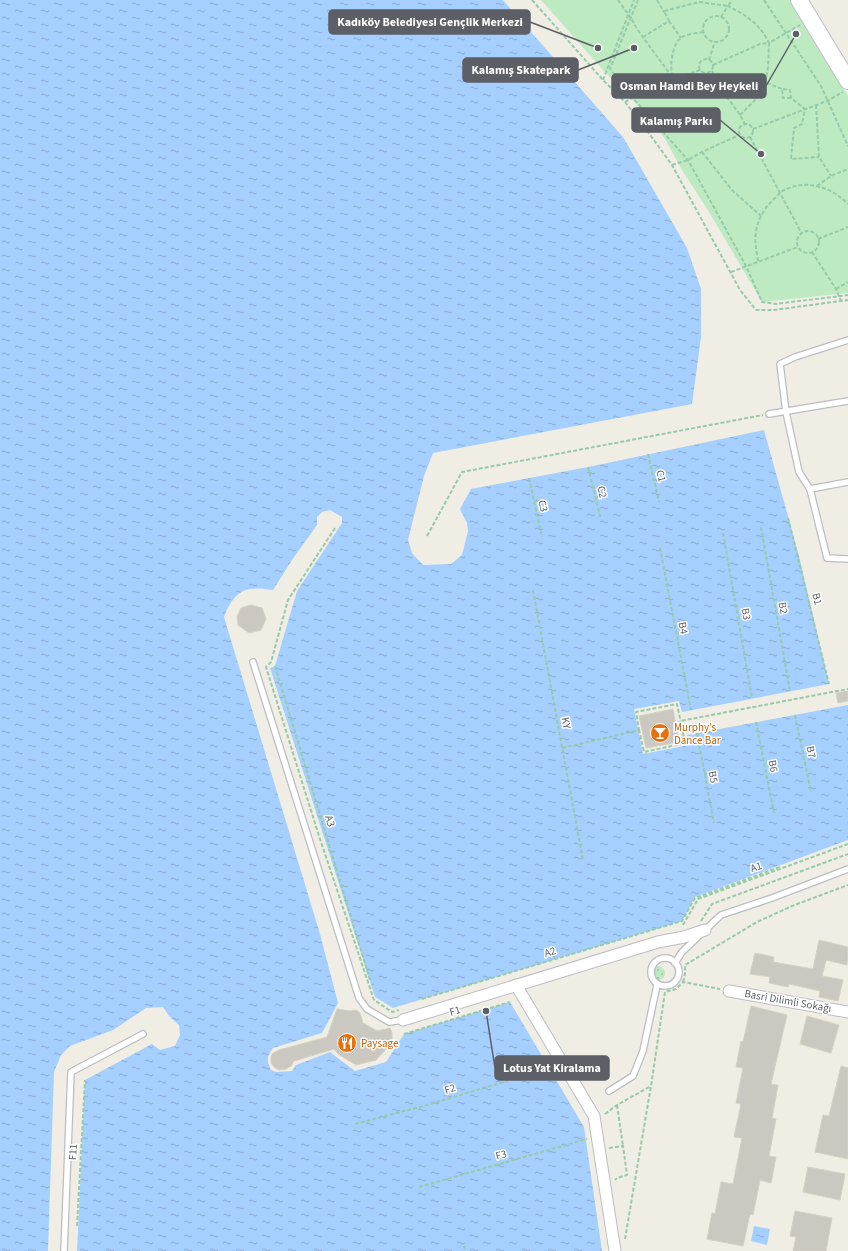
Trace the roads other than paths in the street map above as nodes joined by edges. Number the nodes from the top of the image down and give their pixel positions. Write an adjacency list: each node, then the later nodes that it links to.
1 (799, 0): 4 (street)
2 (812, 0): 3 (street)
3 (848, 60)
4 (848, 81)
5 (848, 340): 7 (lane)
6 (848, 401): 7 (lane)
7 (786, 412): 8 (lane); 10 (lane)
8 (768, 414)
9 (848, 482): 10 (lane)
10 (810, 489): 11 (lane)
11 (848, 559)
12 (253, 662): 20 (lane)
13 (848, 869): 14 (lane)
14 (705, 930): 15 (lane); 16 (street)
15 (675, 963): 17 (lane); 17 (lane)
16 (516, 985): 20 (street); 24 (street)
17 (657, 985): 22 (lane)
18 (729, 991): 19 (street, Basri Dilimli Sokağı)
19 (848, 1012)
20 (401, 1014)
21 (143, 1034): 23 (lane)
22 (609, 1091)
23 (64, 1251)
24 (615, 1251)

